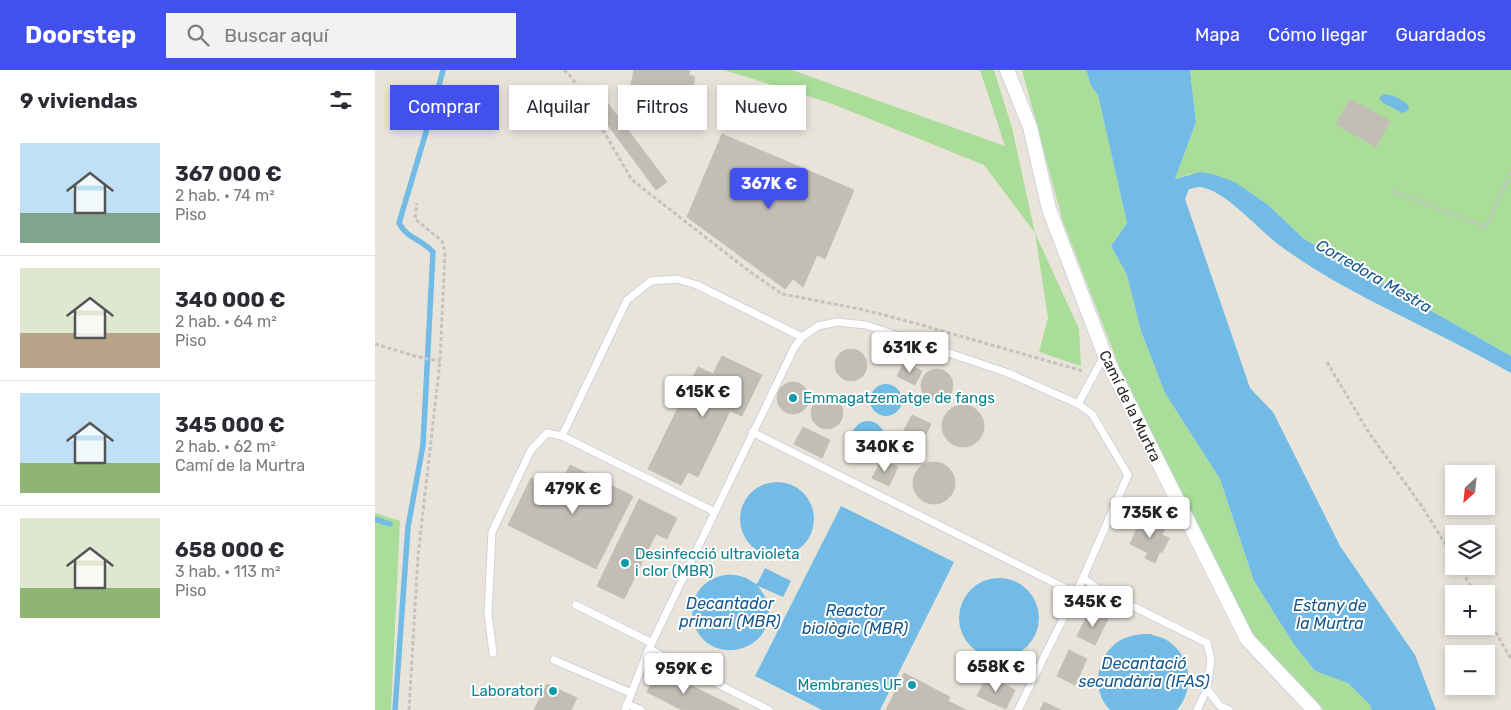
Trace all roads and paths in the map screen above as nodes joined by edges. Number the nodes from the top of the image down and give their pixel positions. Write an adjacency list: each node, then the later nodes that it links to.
1 (564, 70): 11 (path)
2 (1007, 70): 8 (street, Camí de la Murtra)
3 (1511, 172): 4 (path)
4 (1393, 191)
5 (417, 203): 9 (path)
6 (803, 337): 12 (lane); 13 (lane); 14 (lane)
7 (375, 344): 9 (path)
8 (1105, 356): 11 (lane); 34 (street, Camí de la Murtra)
9 (440, 361): 28 (path)
10 (1327, 362): 16 (path)
11 (1098, 370): 12 (lane)
12 (1078, 404): 17 (lane)
13 (752, 432): 15 (lane); 18 (lane)
14 (562, 436): 15 (lane); 22 (lane)
15 (715, 512): 21 (lane)
16 (1445, 544)
17 (1083, 578): 18 (lane); 25 (lane)
18 (1075, 593): 31 (lane)
19 (577, 605): 21 (lane)
20 (1495, 631): 24 (path)
21 (650, 646): 26 (lane); 30 (lane)
22 (493, 653)
23 (554, 660): 26 (lane)
24 (1511, 660)
25 (1207, 689): 32 (lane); 33 (lane)
26 (631, 693): 27 (lane)
27 (626, 707): 29 (lane)
28 (409, 710)
29 (641, 710)
30 (769, 710)
31 (1018, 710)
32 (1197, 710)
33 (1229, 710)
34 (1314, 710)

